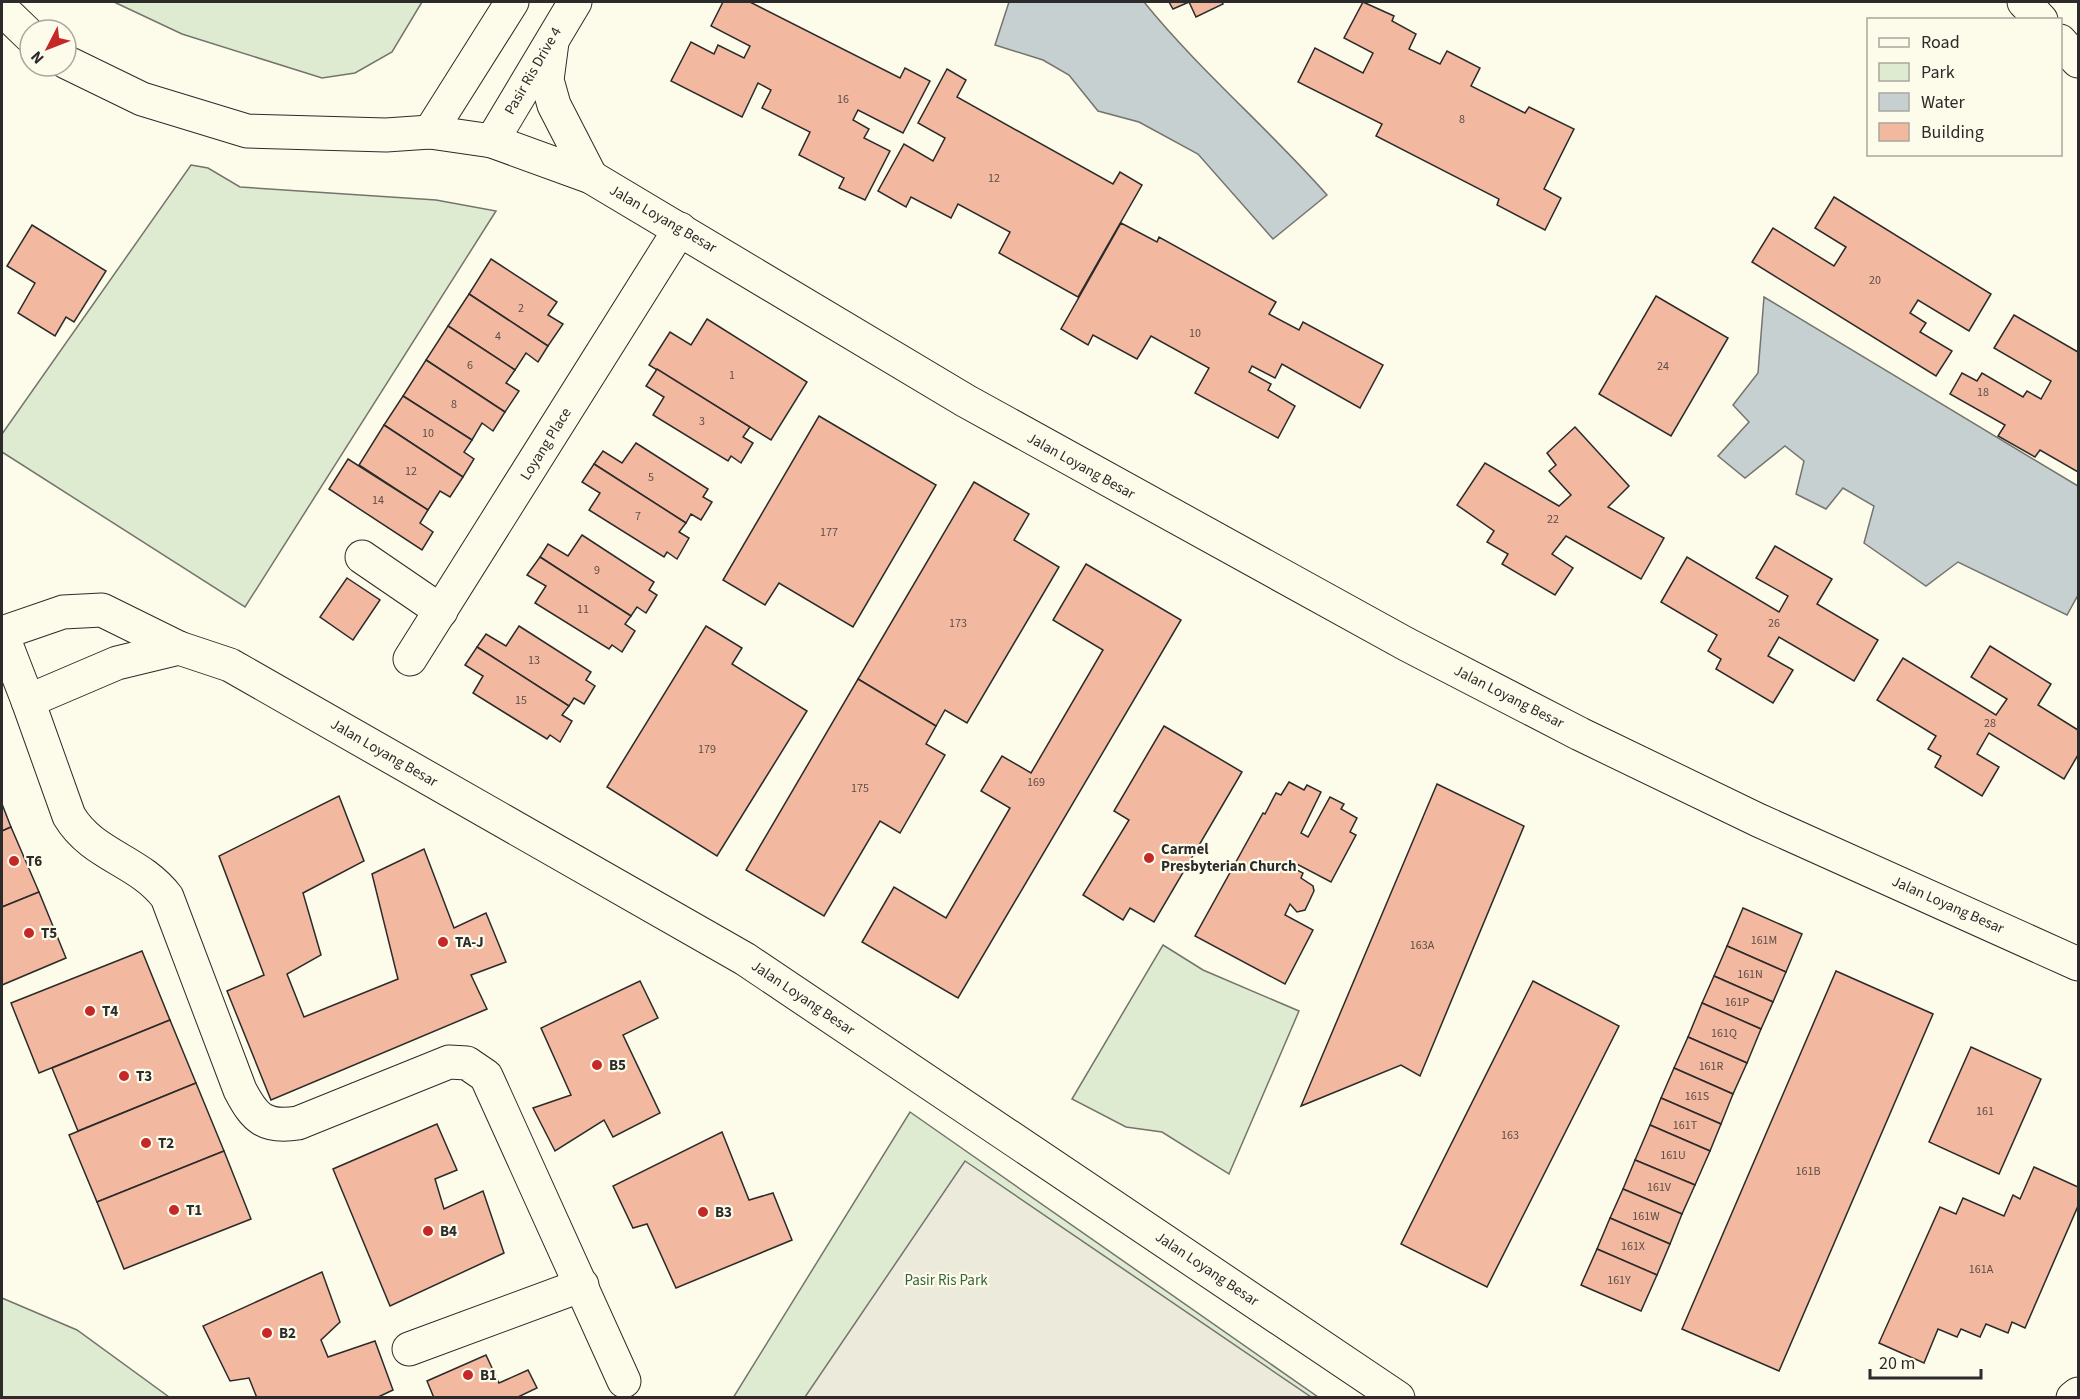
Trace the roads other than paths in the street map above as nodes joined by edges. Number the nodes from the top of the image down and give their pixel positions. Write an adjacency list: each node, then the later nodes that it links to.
1 (512, 2): 11 (street)
2 (575, 2): 7 (street, Pasir Ris Drive 4)
3 (2024, 2): 5 (street)
4 (2, 9): 6 (street)
5 (2038, 18)
6 (18, 24)
7 (553, 34): 12 (street, Pasir Ris Drive 4); 13 (street)
8 (2062, 42): 9 (street)
9 (2079, 61)
10 (78, 68): 11 (street, Jalan Loyang Besar)
11 (430, 132): 12 (street, Jalan Loyang Besar)
12 (492, 141): 13 (street, Jalan Loyang Besar)
13 (591, 177): 14 (street, Jalan Loyang Besar)
14 (680, 229): 16 (street, Loyang Place); 21 (street, Jalan Loyang Besar)
15 (362, 557): 16 (street)
16 (441, 611): 19 (street, Loyang Place)
17 (2, 633): 18 (street, Jalan Loyang Besar); 20 (street)
18 (179, 648): 20 (street); 26 (street, Jalan Loyang Besar)
19 (410, 658)
20 (28, 701): 22 (street)
21 (2079, 964)
22 (582, 1285): 23 (street); 24 (street)
23 (408, 1349)
24 (624, 1381)
25 (2079, 1394): 27 (street)
26 (1398, 1398)
27 (2073, 1398)

